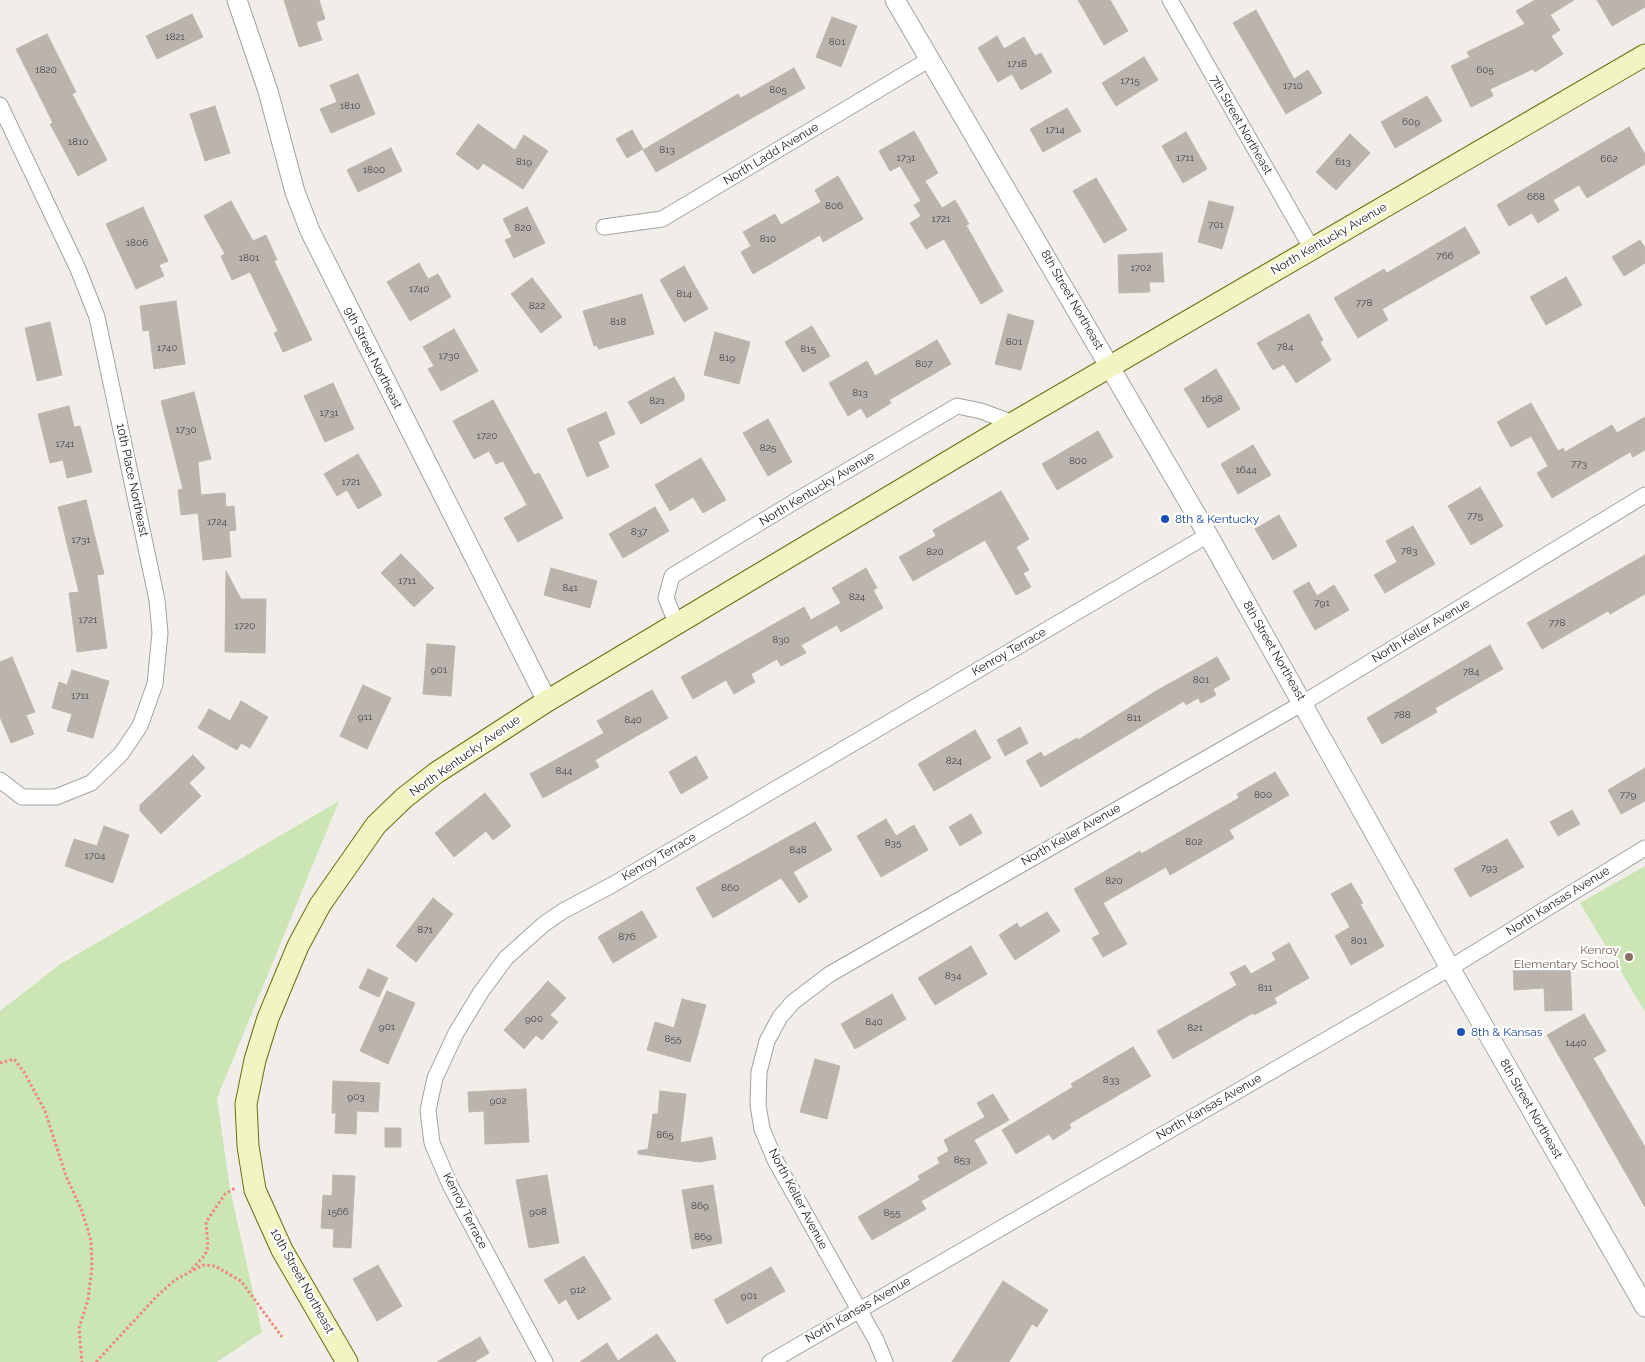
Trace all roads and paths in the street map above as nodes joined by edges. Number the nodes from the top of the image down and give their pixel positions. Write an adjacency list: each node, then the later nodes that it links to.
1 (238, 0): 14 (street, 9th Street Northeast)
2 (895, 0): 5 (street, 8th Street Northeast)
3 (1170, 0): 8 (street, 7th Street Northeast)
4 (1645, 55): 8 (main road, North Kentucky Avenue)
5 (930, 59): 7 (street, North Ladd Avenue); 9 (street, 8th Street Northeast)
6 (0, 105): 16 (street, 10th Place Northeast)
7 (604, 227)
8 (1312, 249): 9 (main road, North Kentucky Avenue)
9 (1111, 366): 10 (main road, North Kentucky Avenue); 12 (street, 8th Street Northeast)
10 (1012, 423): 13 (main road, North Kentucky Avenue); 13 (street, North Kentucky Avenue)
11 (1645, 495): 15 (street, North Keller Avenue)
12 (1208, 535): 15 (street, 8th Street Northeast); 29 (street, Kenroy Terrace)
13 (677, 625): 14 (main road, North Kentucky Avenue)
14 (547, 701): 18 (main road, North Kentucky Avenue)
15 (1303, 702): 19 (street, 8th Street Northeast); 24 (street, North Keller Avenue)
16 (0, 780)
17 (1645, 848): 19 (street, North Kansas Avenue)
18 (289, 967): 21 (main road, 10th Street Northeast)
19 (1450, 968): 23 (street, 8th Street Northeast); 24 (street, North Kansas Avenue)
20 (0, 1063): 26 (path)
21 (253, 1176): 22 (path); 28 (main road, 10th Street Northeast)
22 (190, 1271): 25 (path); 27 (path)
23 (1643, 1300)
24 (859, 1310): 30 (street, North Kansas Avenue); 31 (street, North Keller Avenue)
25 (282, 1337)
26 (82, 1362)
27 (96, 1362)
28 (347, 1362)
29 (545, 1362)
30 (770, 1362)
31 (885, 1362)

